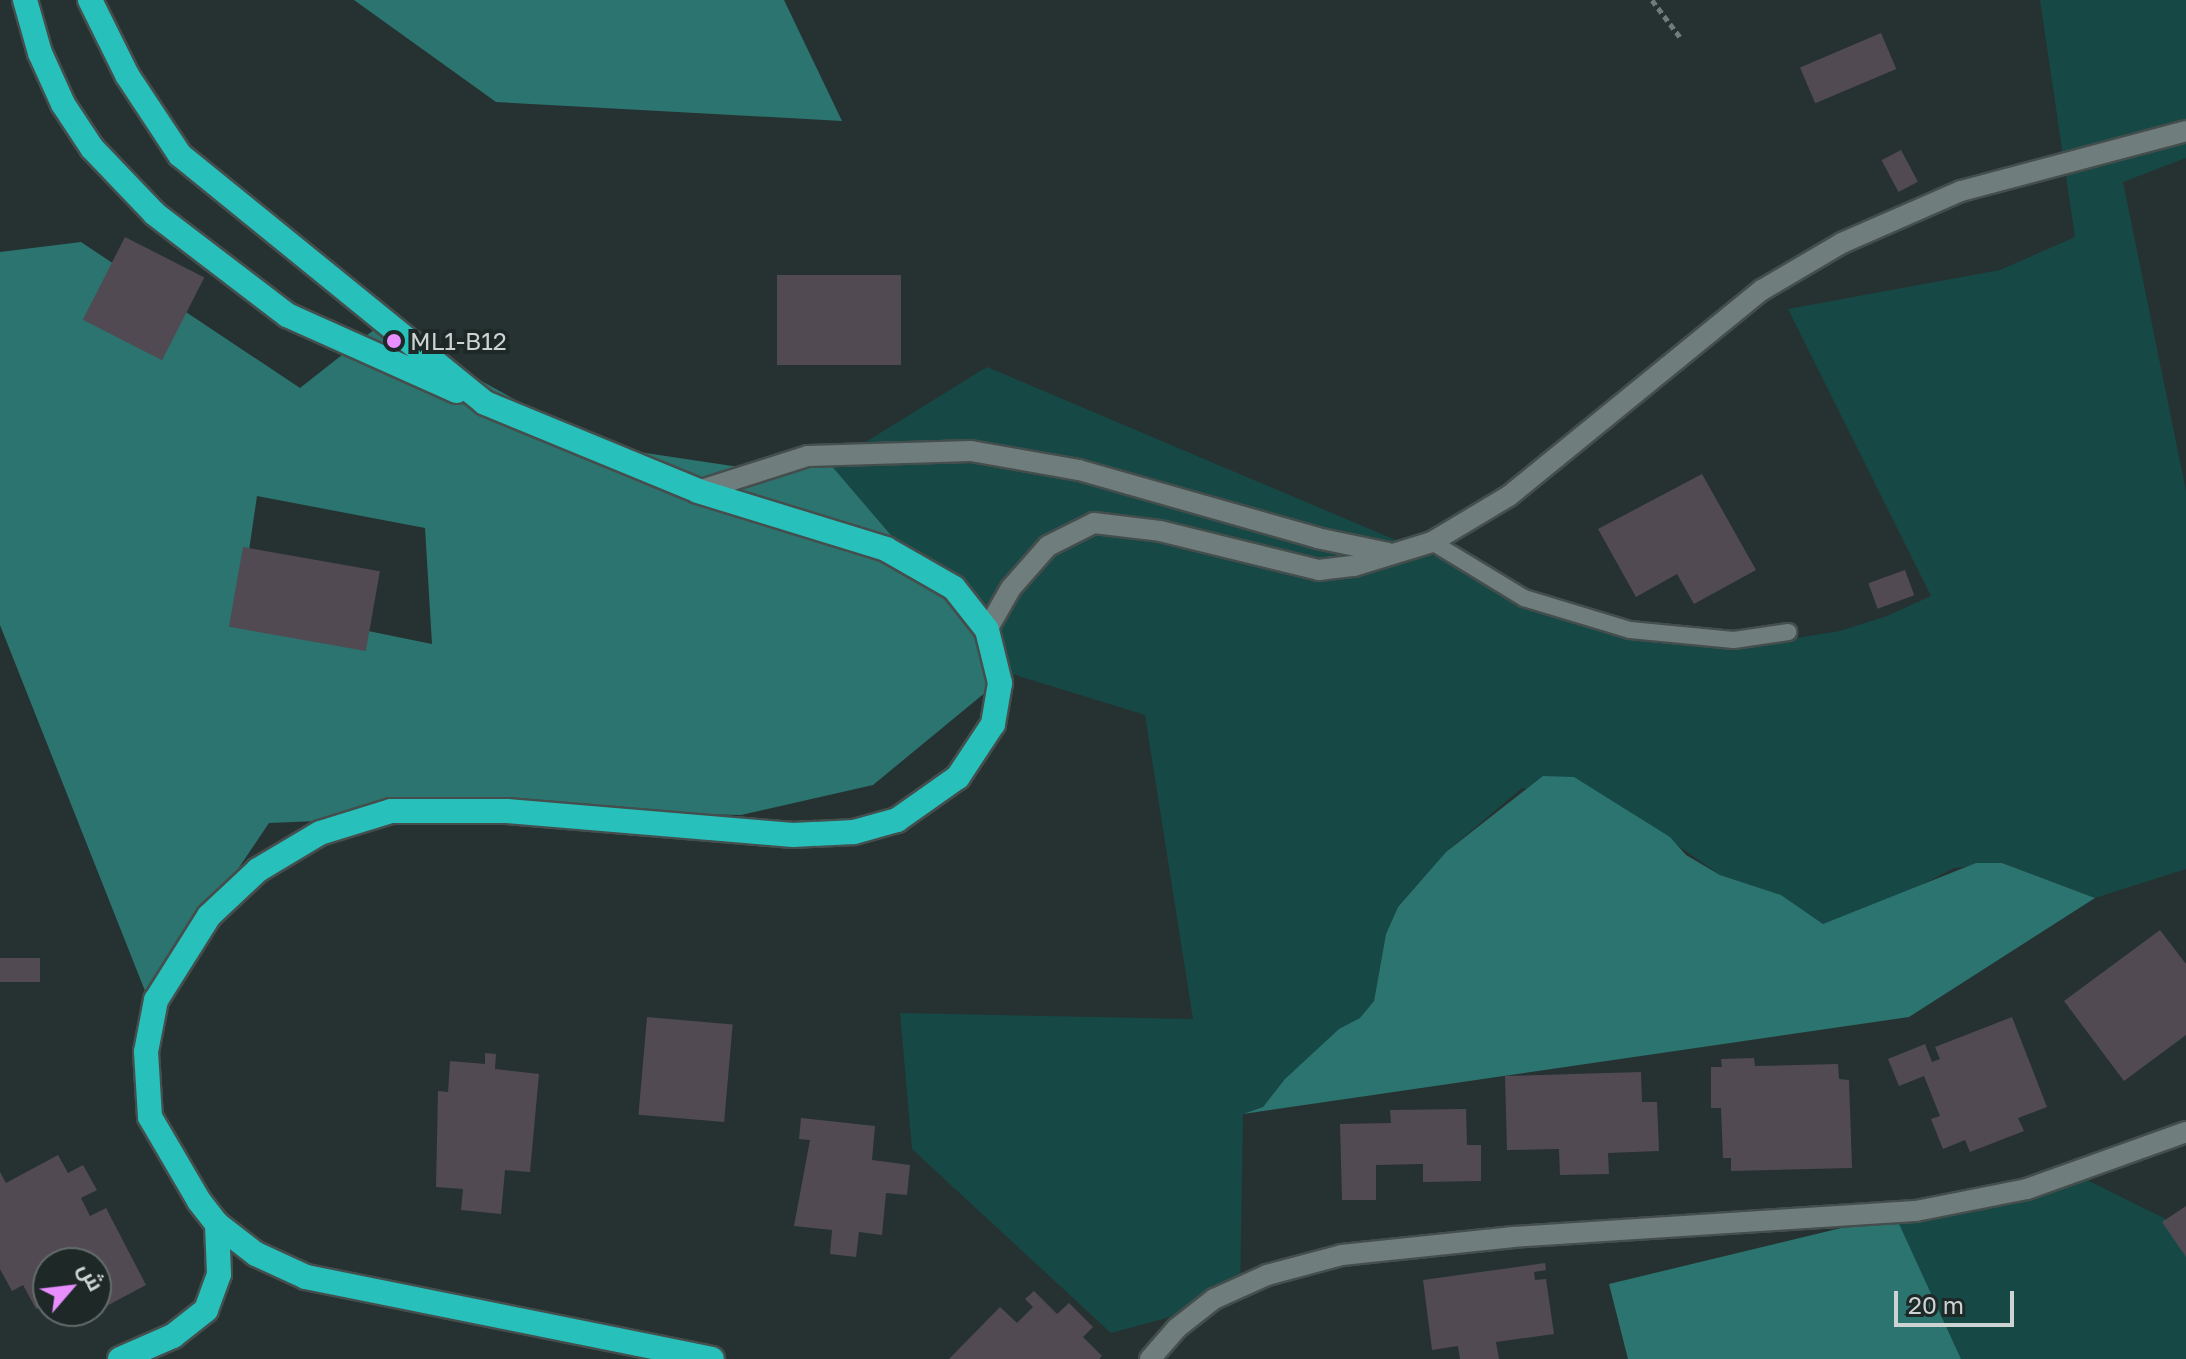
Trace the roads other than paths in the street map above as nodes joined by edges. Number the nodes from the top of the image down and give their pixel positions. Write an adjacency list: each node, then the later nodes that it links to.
1 (25, 0): 4 (highway)
2 (90, 0): 4 (highway)
3 (2186, 131): 6 (street)
4 (485, 403): 5 (highway)
5 (698, 491): 7 (street); 8 (highway)
6 (1432, 542): 7 (street); 9 (lane)
7 (1396, 554): 8 (street)
8 (987, 630): 11 (highway)
9 (1788, 632)
10 (2186, 1132): 14 (street)
11 (217, 1224): 12 (highway); 13 (highway)
12 (120, 1359)
13 (712, 1359)
14 (1150, 1359)

